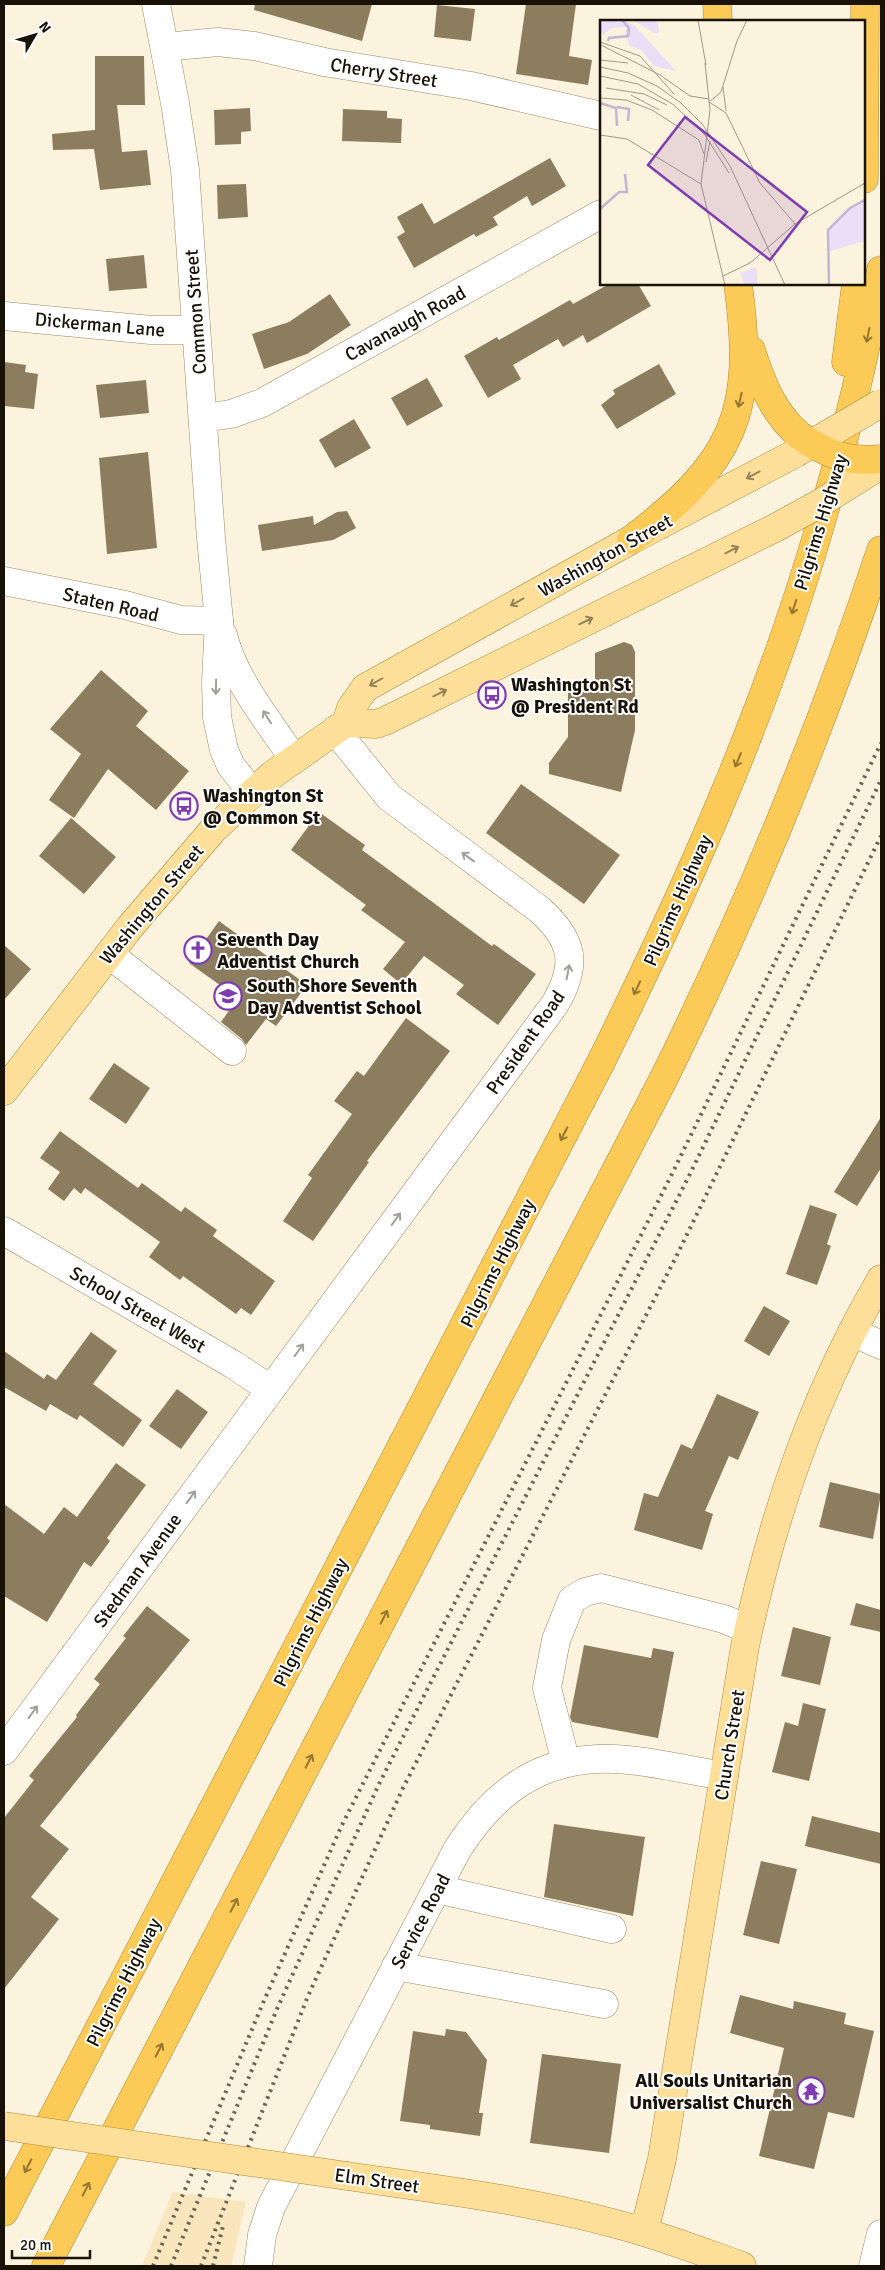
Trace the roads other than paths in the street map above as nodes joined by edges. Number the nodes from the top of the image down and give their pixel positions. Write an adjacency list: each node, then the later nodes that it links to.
1 (156, 4): 8 (street, Common Street)
2 (717, 4): 5 (highway)
3 (721, 4): 6 (highway)
4 (865, 4): 7 (highway)
5 (719, 20)
6 (719, 20)
7 (865, 20)
8 (165, 47): 9 (street, Cherry Street); 16 (street, Common Street)
9 (600, 116)
10 (600, 215): 18 (street, Cavanaugh Road)
11 (881, 270): 22 (highway, Pilgrims Highway, one-way to 22)
12 (738, 285): 15 (highway)
13 (856, 285): 22 (highway)
14 (4, 316): 16 (street, Dickerman Lane)
15 (743, 317): 19 (highway); 23 (highway, one-way to 23)
16 (196, 330): 18 (street, Common Street)
17 (881, 403): 19 (main road, Washington Street, bridge)
18 (203, 418): 26 (street, Common Street)
19 (802, 444): 20 (highway, bridge); 23 (main road, Washington Street, one-way to 23)
20 (881, 459)
21 (881, 465): 27 (main road, one-way to 21, bridge)
22 (832, 486): 47 (highway, Pilgrims Highway, one-way to 47)
23 (631, 540): 27 (main road, Washington Street, one-way to 27)
24 (881, 550): 50 (highway, one-way to 24)
25 (4, 581): 26 (street, Staten Road)
26 (219, 621): 28 (street, Common Street, one-way to 26); 29 (street, Common Street, one-way to 29)
27 (340, 727): 28 (main road, Washington Street); 37 (street, President Road, one-way to 27)
28 (293, 758): 29 (main road, Washington Street)
29 (252, 792): 30 (main road, Washington Street)
30 (109, 954): 31 (street); 32 (main road, Washington Street)
31 (232, 1051)
32 (7, 1081)
33 (4, 1231): 37 (street, School Street West)
34 (881, 1279): 35 (main road, Church Street)
35 (852, 1332): 36 (street); 38 (main road, Church Street)
36 (881, 1345)
37 (270, 1389): 39 (street, Stedman Avenue, one-way to 37)
38 (748, 1629): 40 (street); 41 (main road, Church Street)
39 (4, 1751)
40 (566, 1763): 41 (street, Service Road); 42 (street, Service Road)
41 (724, 1776): 48 (main road, Church Street)
42 (437, 1889): 43 (street); 44 (street, Service Road)
43 (612, 1929)
44 (396, 1966): 45 (street); 51 (street, Service Road)
45 (604, 2004)
46 (4, 2126): 48 (main road, Elm Street, bridge)
47 (4, 2212)
48 (644, 2232): 52 (main road, Elm Street)
49 (881, 2234): 53 (street)
50 (46, 2266)
51 (258, 2266)
52 (742, 2266)
53 (873, 2266)

